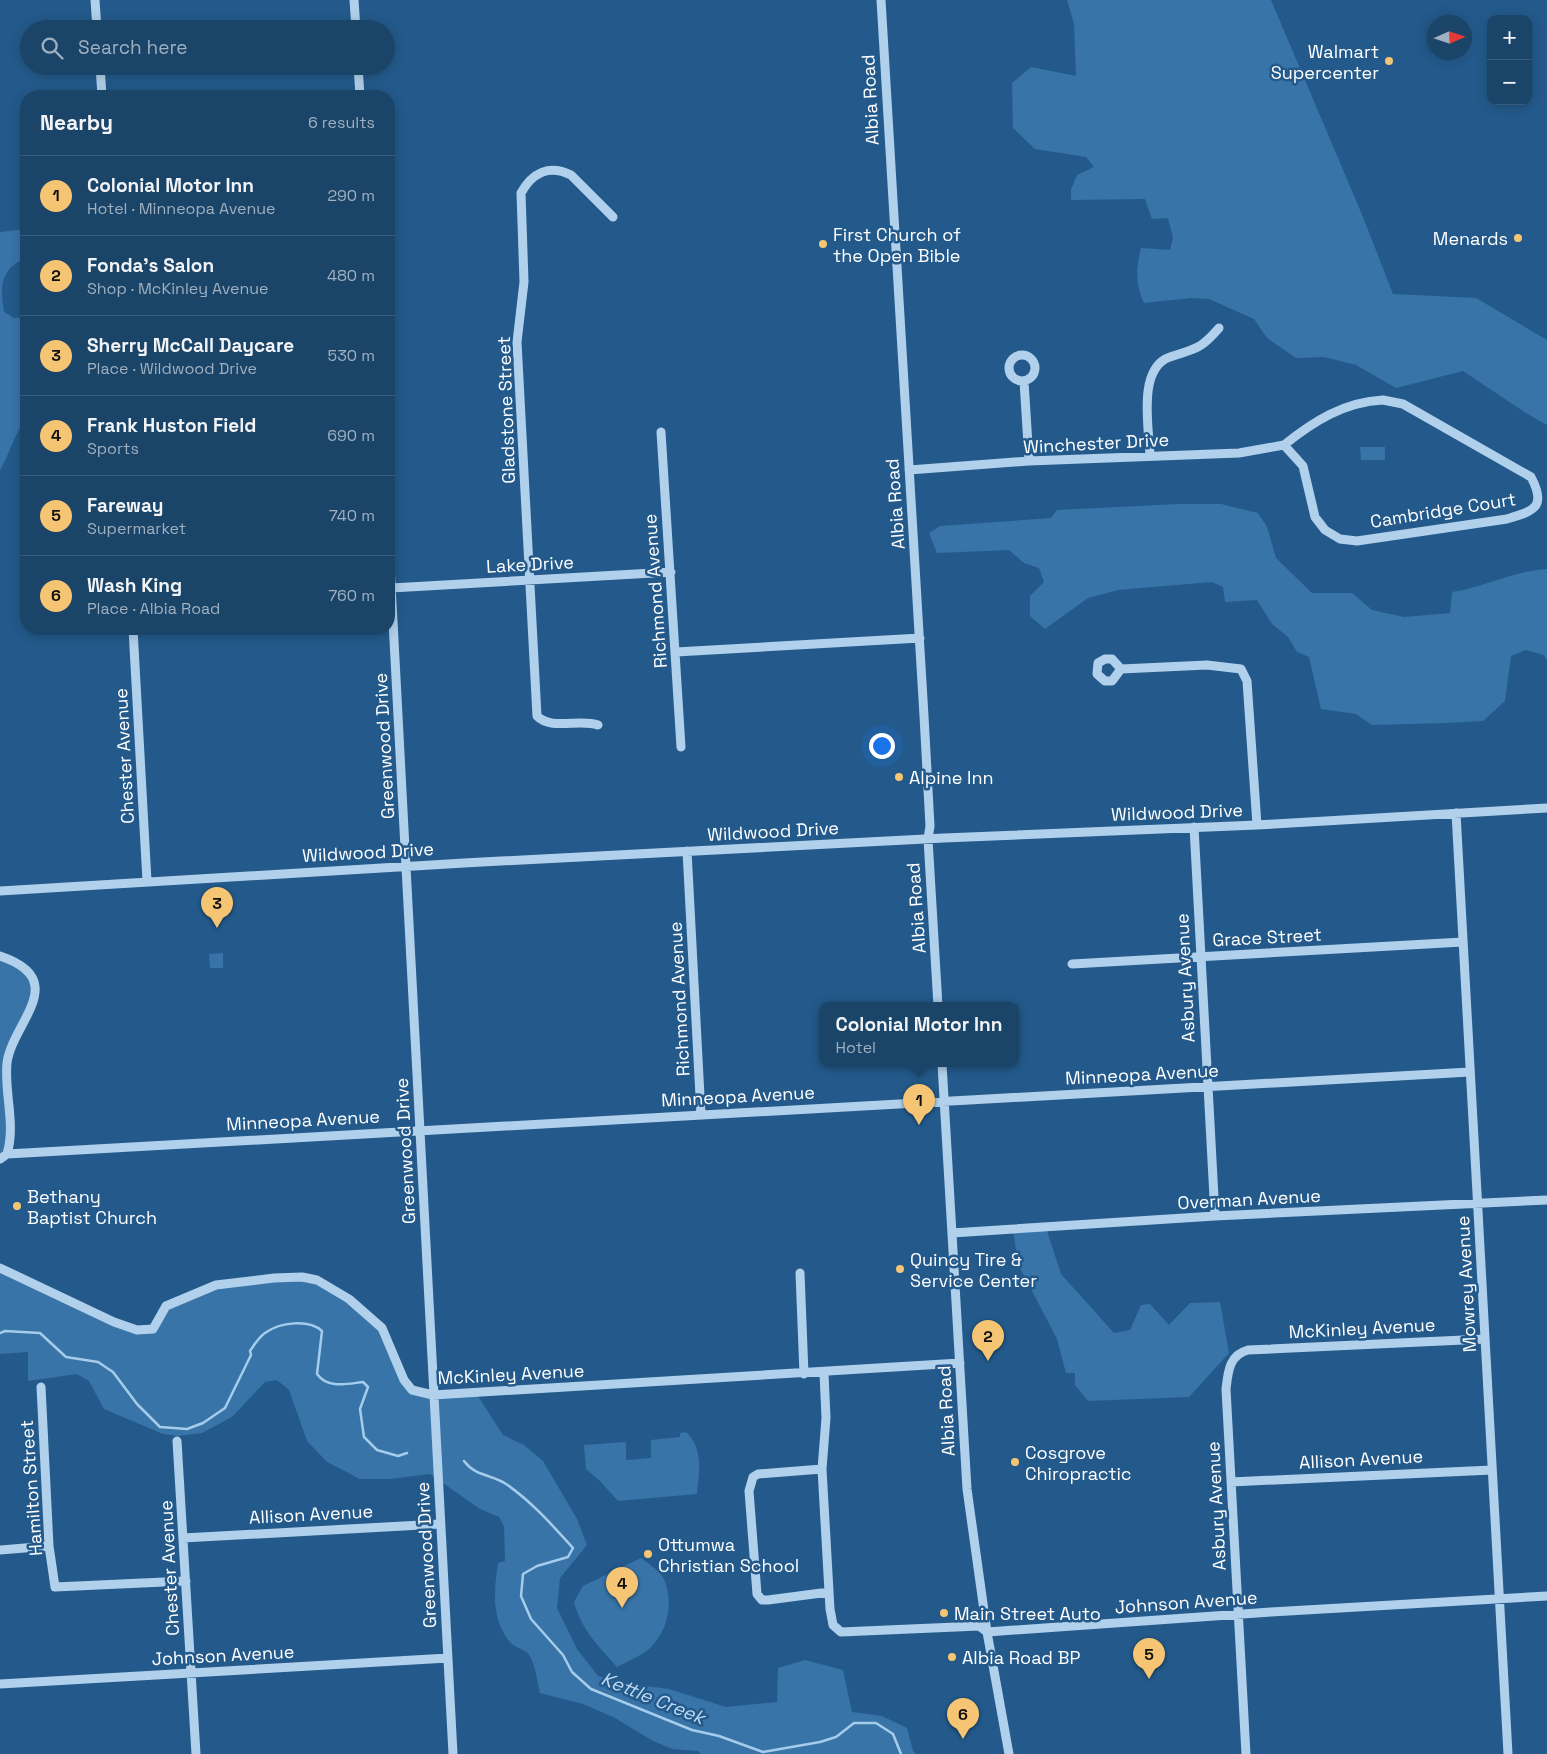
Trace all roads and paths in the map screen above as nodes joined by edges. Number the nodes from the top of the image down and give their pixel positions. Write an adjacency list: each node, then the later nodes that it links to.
1 (95, 0): 4 (street)
2 (354, 0): 5 (street)
3 (880, 0): 17 (street, Albia Road)
4 (96, 20)
5 (355, 20)
6 (101, 75): 8 (street)
7 (359, 75): 9 (street)
8 (102, 90)
9 (360, 90)
10 (613, 217): 19 (street, Gladstone Street)
11 (1219, 328): 15 (street)
12 (1024, 381): 16 (street)
13 (661, 432): 18 (street, Richmond Avenue)
14 (1284, 445): 14 (street, Cambridge Court); 15 (street, Winchester Drive)
15 (1150, 456): 16 (street, Winchester Drive)
16 (1029, 461): 17 (street, Winchester Drive)
17 (909, 470): 23 (street, Albia Road)
18 (671, 572): 19 (street, Lake Drive); 24 (street, Richmond Avenue)
19 (529, 580): 20 (street, Lake Drive); 26 (street, Gladstone Street)
20 (395, 588)
21 (133, 635): 35 (street, Chester Avenue)
22 (394, 635): 34 (street, Greenwood Drive)
23 (920, 638): 24 (street); 32 (street, Albia Road)
24 (676, 652): 27 (street, Richmond Avenue)
25 (1121, 669): 30 (street)
26 (598, 725)
27 (681, 747)
28 (1547, 808): 29 (street, Wildwood Drive)
29 (1456, 813): 30 (street, Wildwood Drive); 37 (street, Mowrey Avenue)
30 (1257, 825): 31 (street, Wildwood Drive)
31 (1194, 827): 32 (street, Wildwood Drive); 39 (street, Asbury Avenue)
32 (928, 839): 33 (street, Wildwood Drive); 41 (street, Albia Road)
33 (687, 851): 34 (street, Wildwood Drive); 46 (street, Richmond Avenue)
34 (406, 866): 35 (street, Wildwood Drive); 47 (street, Greenwood Drive)
35 (147, 881): 36 (street, Wildwood Drive)
36 (0, 891)
37 (1463, 942): 39 (street, Grace Street); 43 (street, Mowrey Avenue)
38 (0, 956): 48 (street)
39 (1200, 957): 40 (street, Grace Street); 44 (street, Asbury Avenue)
40 (1072, 964)
41 (938, 1002)
42 (942, 1067): 45 (street, Albia Road)
43 (1470, 1072): 44 (street, Minneopa Avenue); 50 (street, Mowrey Avenue)
44 (1206, 1087): 45 (street, Minneopa Avenue); 51 (street, Asbury Avenue)
45 (944, 1100): 46 (street, Minneopa Avenue); 52 (street, Albia Road)
46 (701, 1115): 47 (street, Minneopa Avenue)
47 (420, 1130): 48 (street, Minneopa Avenue); 61 (street, Greenwood Drive)
48 (4, 1157)
49 (1547, 1200): 50 (street, Overman Avenue)
50 (1477, 1202): 51 (street, Overman Avenue); 55 (street, Mowrey Avenue)
51 (1215, 1216): 52 (street, Overman Avenue)
52 (952, 1233): 57 (street, Albia Road)
53 (0, 1268): 61 (street, McKinley Avenue)
54 (800, 1273): 59 (street)
55 (1485, 1339): 56 (street, McKinley Avenue); 64 (street, Mowrey Avenue)
56 (1241, 1352): 65 (street, Asbury Avenue)
57 (960, 1363): 58 (street, McKinley Avenue); 75 (street, Albia Road)
58 (824, 1373): 59 (street, McKinley Avenue); 63 (street)
59 (804, 1374): 61 (street, McKinley Avenue)
60 (41, 1387): 68 (street, Hamilton Street)
61 (433, 1396): 66 (street, Greenwood Drive)
62 (177, 1441): 67 (street, Chester Avenue)
63 (822, 1470): 71 (street); 71 (street)
64 (1492, 1470): 65 (street, Allison Avenue); 73 (street, Mowrey Avenue)
65 (1231, 1482): 74 (street, Asbury Avenue)
66 (440, 1524): 67 (street, Allison Avenue); 76 (street, Greenwood Drive)
67 (183, 1538): 70 (street, Chester Avenue)
68 (49, 1546): 69 (street); 70 (street, Hamilton Street)
69 (0, 1550)
70 (186, 1581): 77 (street, Chester Avenue)
71 (829, 1592): 75 (street, Johnson Avenue)
72 (1547, 1596): 73 (street, Johnson Avenue)
73 (1499, 1599): 74 (street, Johnson Avenue); 83 (street, Mowrey Avenue)
74 (1238, 1616): 75 (street, Johnson Avenue); 82 (street, Asbury Avenue)
75 (987, 1632): 81 (street, Albia Road)
76 (448, 1658): 77 (street, Johnson Avenue); 80 (street, Greenwood Drive)
77 (191, 1673): 78 (street, Johnson Avenue); 79 (street, Chester Avenue)
78 (0, 1684)
79 (196, 1754)
80 (453, 1754)
81 (1009, 1754)
82 (1246, 1754)
83 (1508, 1754)

